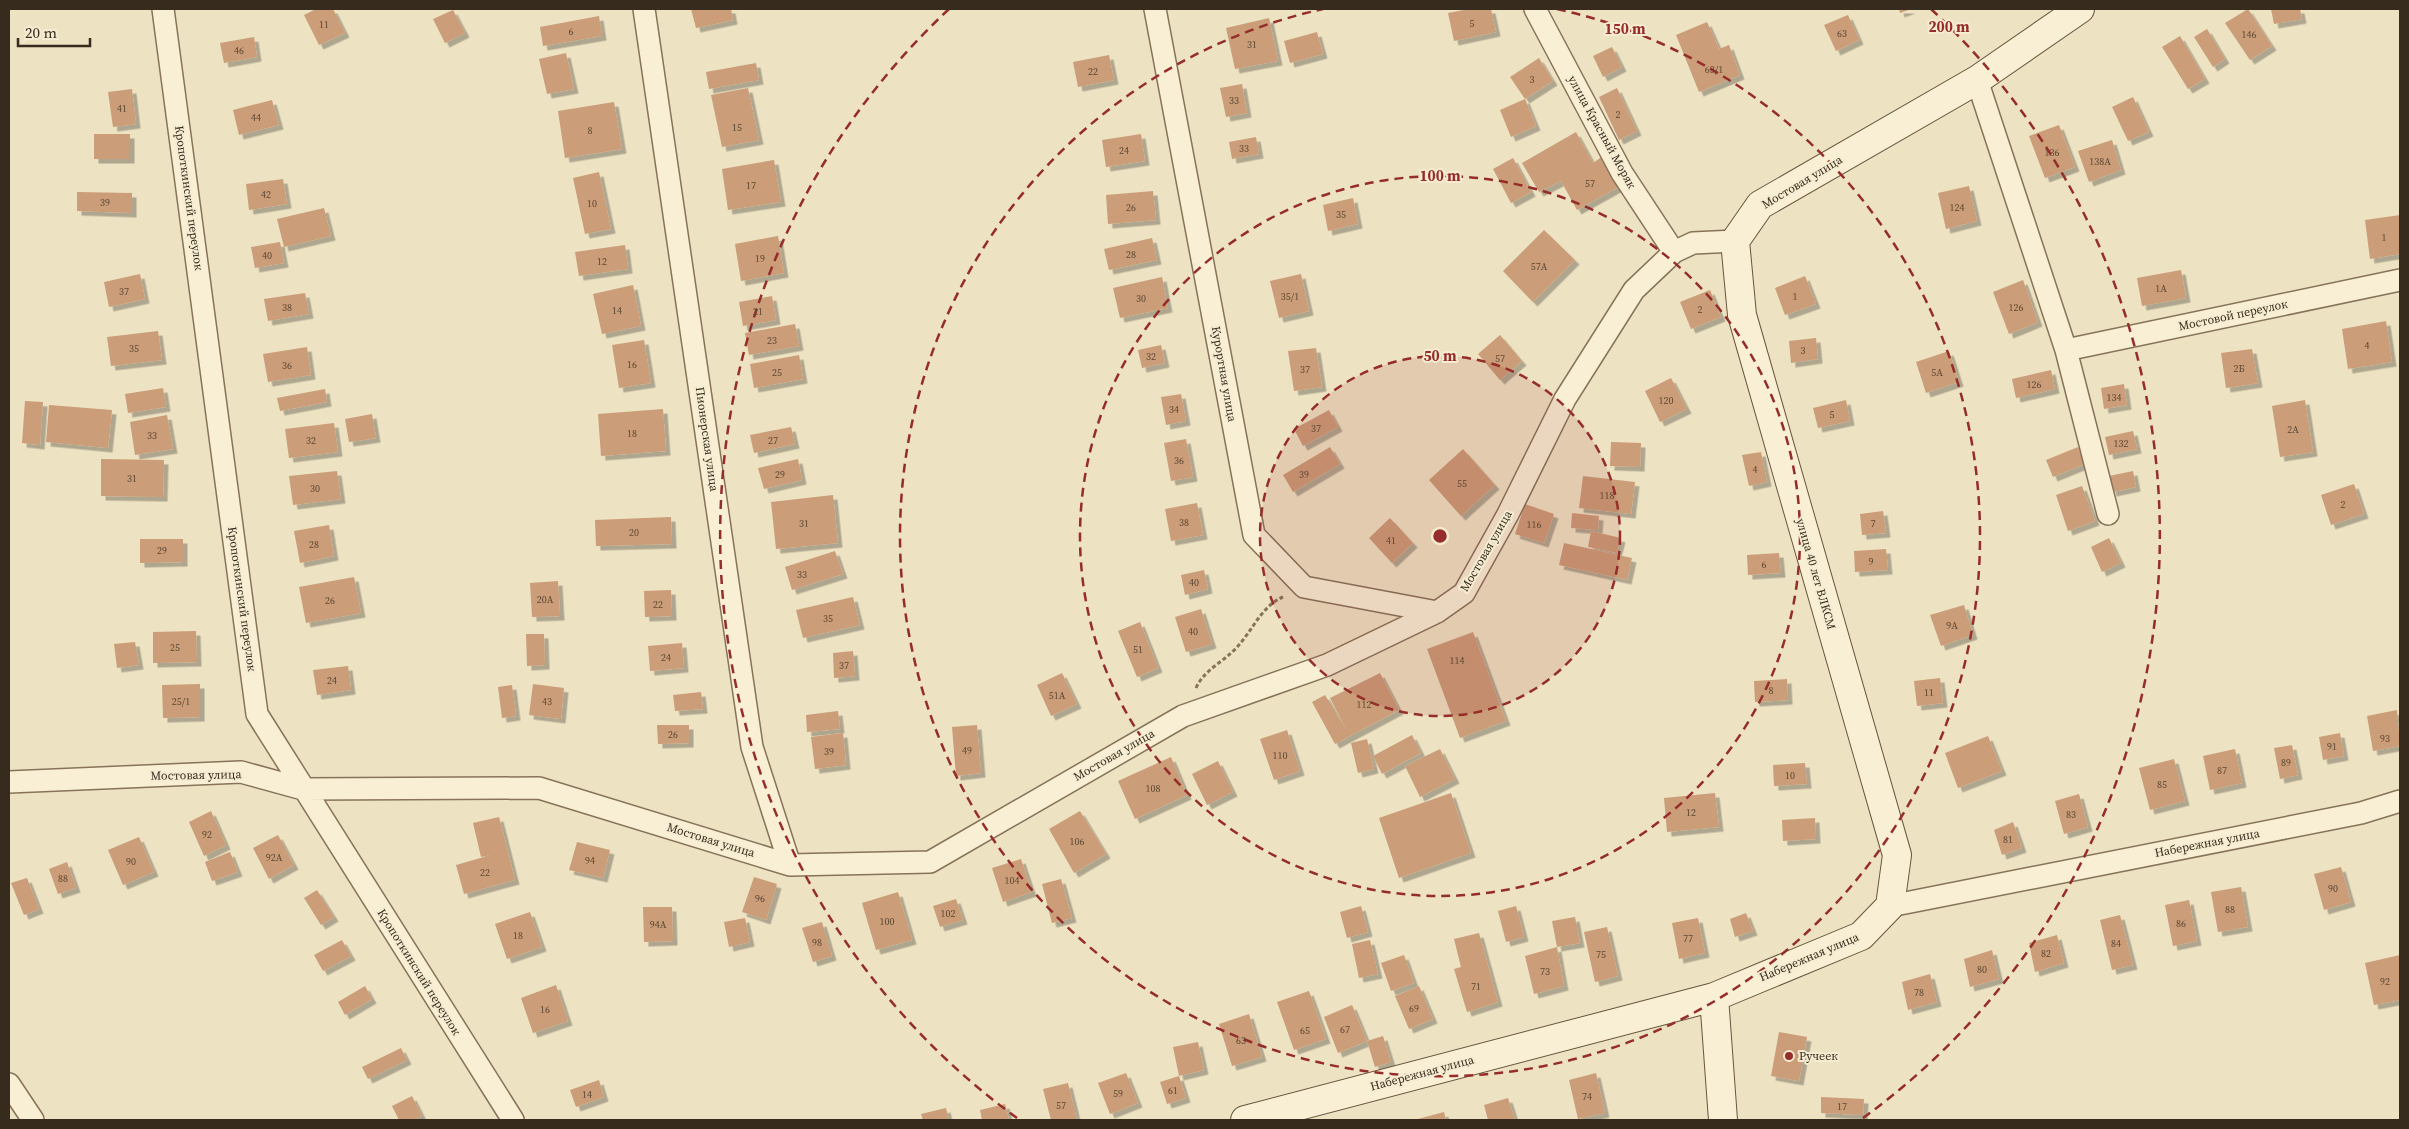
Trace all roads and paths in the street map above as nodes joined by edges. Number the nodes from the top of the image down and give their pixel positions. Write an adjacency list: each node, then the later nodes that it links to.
1 (163, 9): 16 (street, Кропоткинский переулок)
2 (644, 9): 18 (street, Пионерская улица)
3 (1155, 9): 12 (street, Курортная улица)
4 (1535, 9): 8 (street, улица Красный Моряк)
5 (2080, 9): 6 (street, Мостовая улица)
6 (1977, 80): 7 (street, Мостовая улица); 10 (street)
7 (1735, 241): 8 (street, Мостовая улица); 19 (street, улица 40 лет ВЛКСМ)
8 (1674, 252): 13 (street, Мостовая улица)
9 (2400, 280): 10 (street, Мостовой переулок)
10 (2066, 350): 11 (street)
11 (2108, 514)
12 (1304, 587): 13 (street); 14 (path)
13 (1437, 612): 14 (street, Мостовая улица)
14 (1183, 716): 18 (street, Мостовая улица)
15 (9, 782): 16 (street, Мостовая улица)
16 (303, 789): 18 (street, Мостовая улица); 23 (street, Кропоткинский переулок)
17 (2400, 801): 19 (street, Набережная улица)
18 (790, 865)
19 (1890, 906): 20 (street, Набережная улица)
20 (1714, 997): 24 (street, Набережная улица); 25 (street)
21 (9, 1084): 22 (street)
22 (33, 1120)
23 (513, 1120)
24 (1245, 1120)
25 (1723, 1120)

